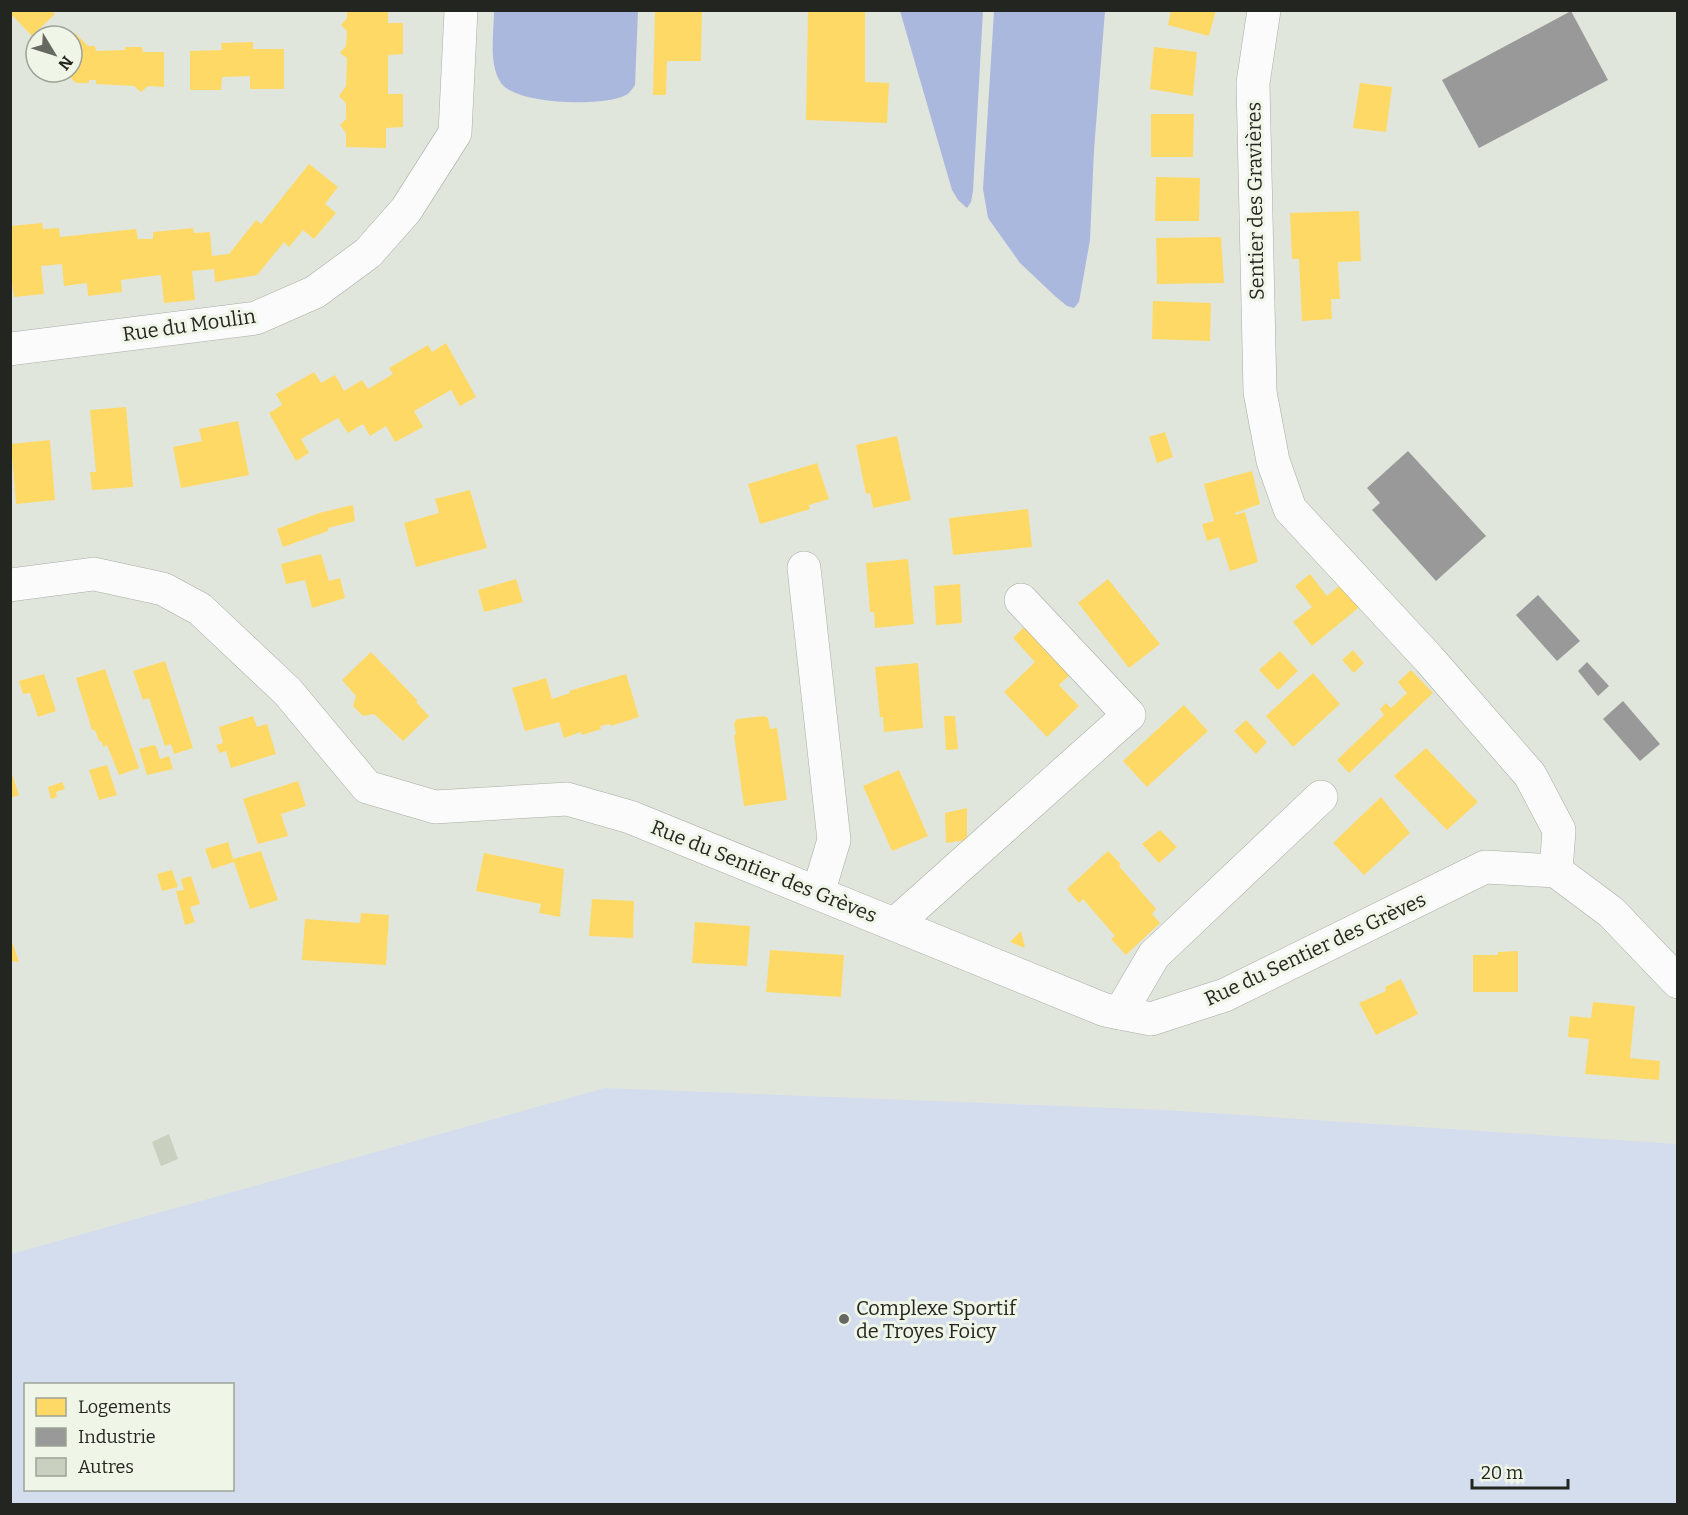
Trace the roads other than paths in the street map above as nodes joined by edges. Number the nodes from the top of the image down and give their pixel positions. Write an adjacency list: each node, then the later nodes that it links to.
1 (461, 10): 3 (street, Rue du Moulin)
2 (1264, 10): 8 (street, Sentier des Gravières)
3 (10, 349)
4 (804, 568): 9 (street)
5 (10, 585): 9 (street, Rue du Sentier des Grèves)
6 (1021, 600): 10 (street)
7 (1321, 797): 12 (street)
8 (1556, 871): 11 (street); 12 (street, Rue du Sentier des Grèves)
9 (818, 893): 10 (street, Rue du Sentier des Grèves)
10 (895, 924): 12 (street, Rue du Sentier des Grèves)
11 (1677, 982)
12 (1120, 1013)

